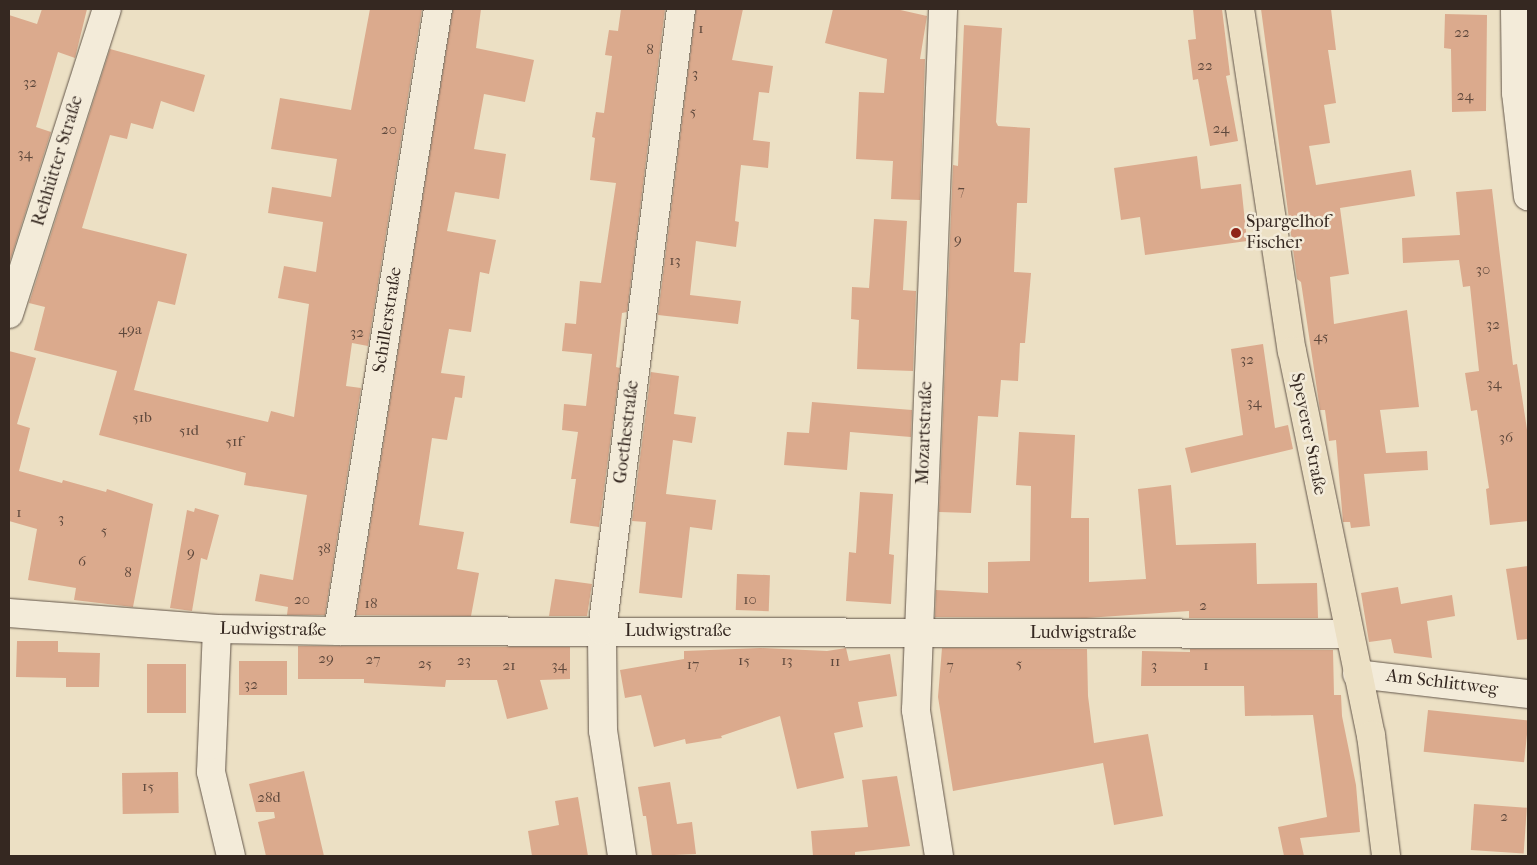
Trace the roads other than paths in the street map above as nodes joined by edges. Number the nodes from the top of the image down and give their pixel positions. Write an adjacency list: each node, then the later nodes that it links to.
1 (106, 9): 8 (street, Rehhütter Straße)
2 (438, 9): 12 (street, Schillerstraße)
3 (681, 9): 11 (street, Goethestraße)
4 (943, 9): 13 (street, Mozartstraße)
5 (1240, 9): 14 (main road, Speyerer Straße)
6 (1516, 9): 7 (street)
7 (1528, 196)
8 (9, 314)
9 (9, 613): 10 (street, Ludwigstraße)
10 (217, 629): 12 (street, Ludwigstraße); 17 (street)
11 (602, 630): 12 (street, Ludwigstraße); 13 (street, Ludwigstraße); 18 (street, Goethestraße)
12 (338, 631)
13 (917, 632): 14 (street, Ludwigstraße); 19 (street, Mozartstraße)
14 (1348, 634): 15 (main road, Speyerer Straße)
15 (1357, 674): 16 (street, Am Schlittweg); 20 (main road, Speyerer Straße)
16 (1528, 694)
17 (231, 856)
18 (622, 856)
19 (939, 856)
20 (1386, 856)

